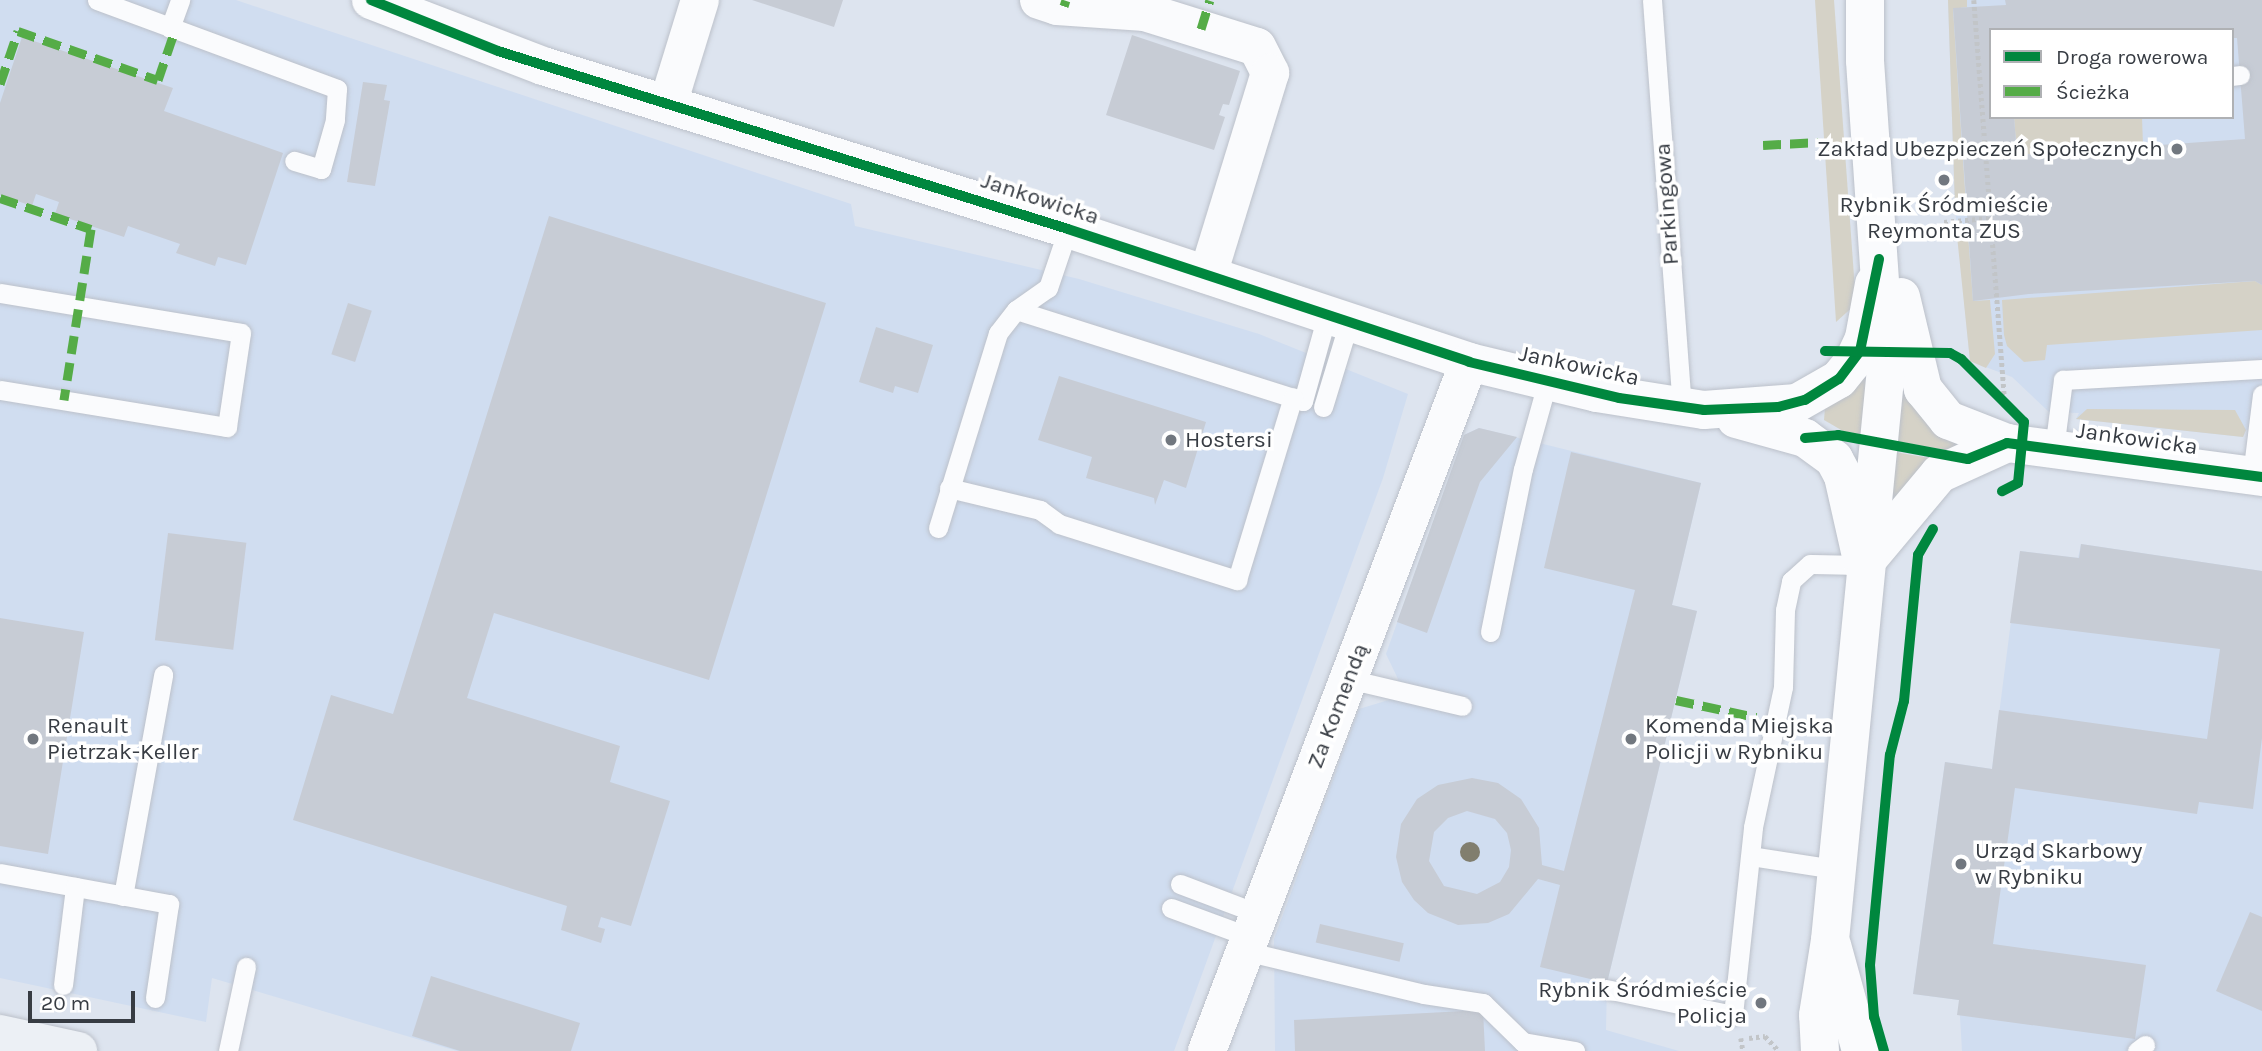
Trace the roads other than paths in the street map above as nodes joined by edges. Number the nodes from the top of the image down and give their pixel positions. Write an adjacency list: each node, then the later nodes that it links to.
1 (97, 0): 8 (lane)
2 (180, 0): 8 (lane)
3 (371, 0): 9 (street, Jankowicka)
4 (700, 0): 9 (street)
5 (1040, 0): 13 (street)
6 (1652, 0): 24 (lane, Parkingowa)
7 (1865, 0): 12 (street)
8 (170, 28): 10 (lane)
9 (668, 104): 11 (street, Jankowicka)
10 (293, 161)
11 (1068, 229): 13 (street, Jankowicka); 15 (lane)
12 (1878, 246): 24 (street); 25 (street, Jankowicka); 29 (street)
13 (1208, 275): 16 (street, Jankowicka)
14 (0, 293): 20 (lane)
15 (1016, 310): 22 (lane); 27 (lane)
16 (1338, 319): 17 (street, Jankowicka); 22 (lane); 23 (lane)
17 (1469, 362): 19 (street, Jankowicka); 32 (street, Za Komendą)
18 (2262, 369): 25 (lane)
19 (1547, 383): 24 (street, Jankowicka); 30 (lane)
20 (0, 390)
21 (2262, 395): 26 (lane)
22 (1298, 399): 27 (lane)
23 (1324, 407)
24 (1693, 409): 29 (street)
25 (2019, 430): 26 (street, Jankowicka); 29 (street)
26 (2257, 476)
27 (949, 488): 28 (lane)
28 (938, 528)
29 (1863, 565): 34 (lane); 35 (street)
30 (1490, 632)
31 (163, 675): 39 (lane)
32 (1349, 679): 33 (lane); 41 (street, Za Komendą)
33 (1462, 706)
34 (1751, 856): 35 (lane); 45 (lane)
35 (1834, 869): 42 (street)
36 (0, 873): 38 (lane)
37 (1180, 884): 41 (lane)
38 (75, 887): 39 (lane); 44 (lane)
39 (123, 895): 46 (lane)
40 (1171, 908): 41 (lane)
41 (1252, 934): 50 (street, Za Komendą); 51 (lane)
42 (1830, 940): 52 (street); 53 (street)
43 (246, 967): 49 (lane)
44 (63, 985)
45 (1606, 989)
46 (155, 999)
47 (0, 1034): 48 (main road)
48 (78, 1051)
49 (228, 1051)
50 (1207, 1051)
51 (1575, 1051)
52 (1820, 1051)
53 (1861, 1051)

